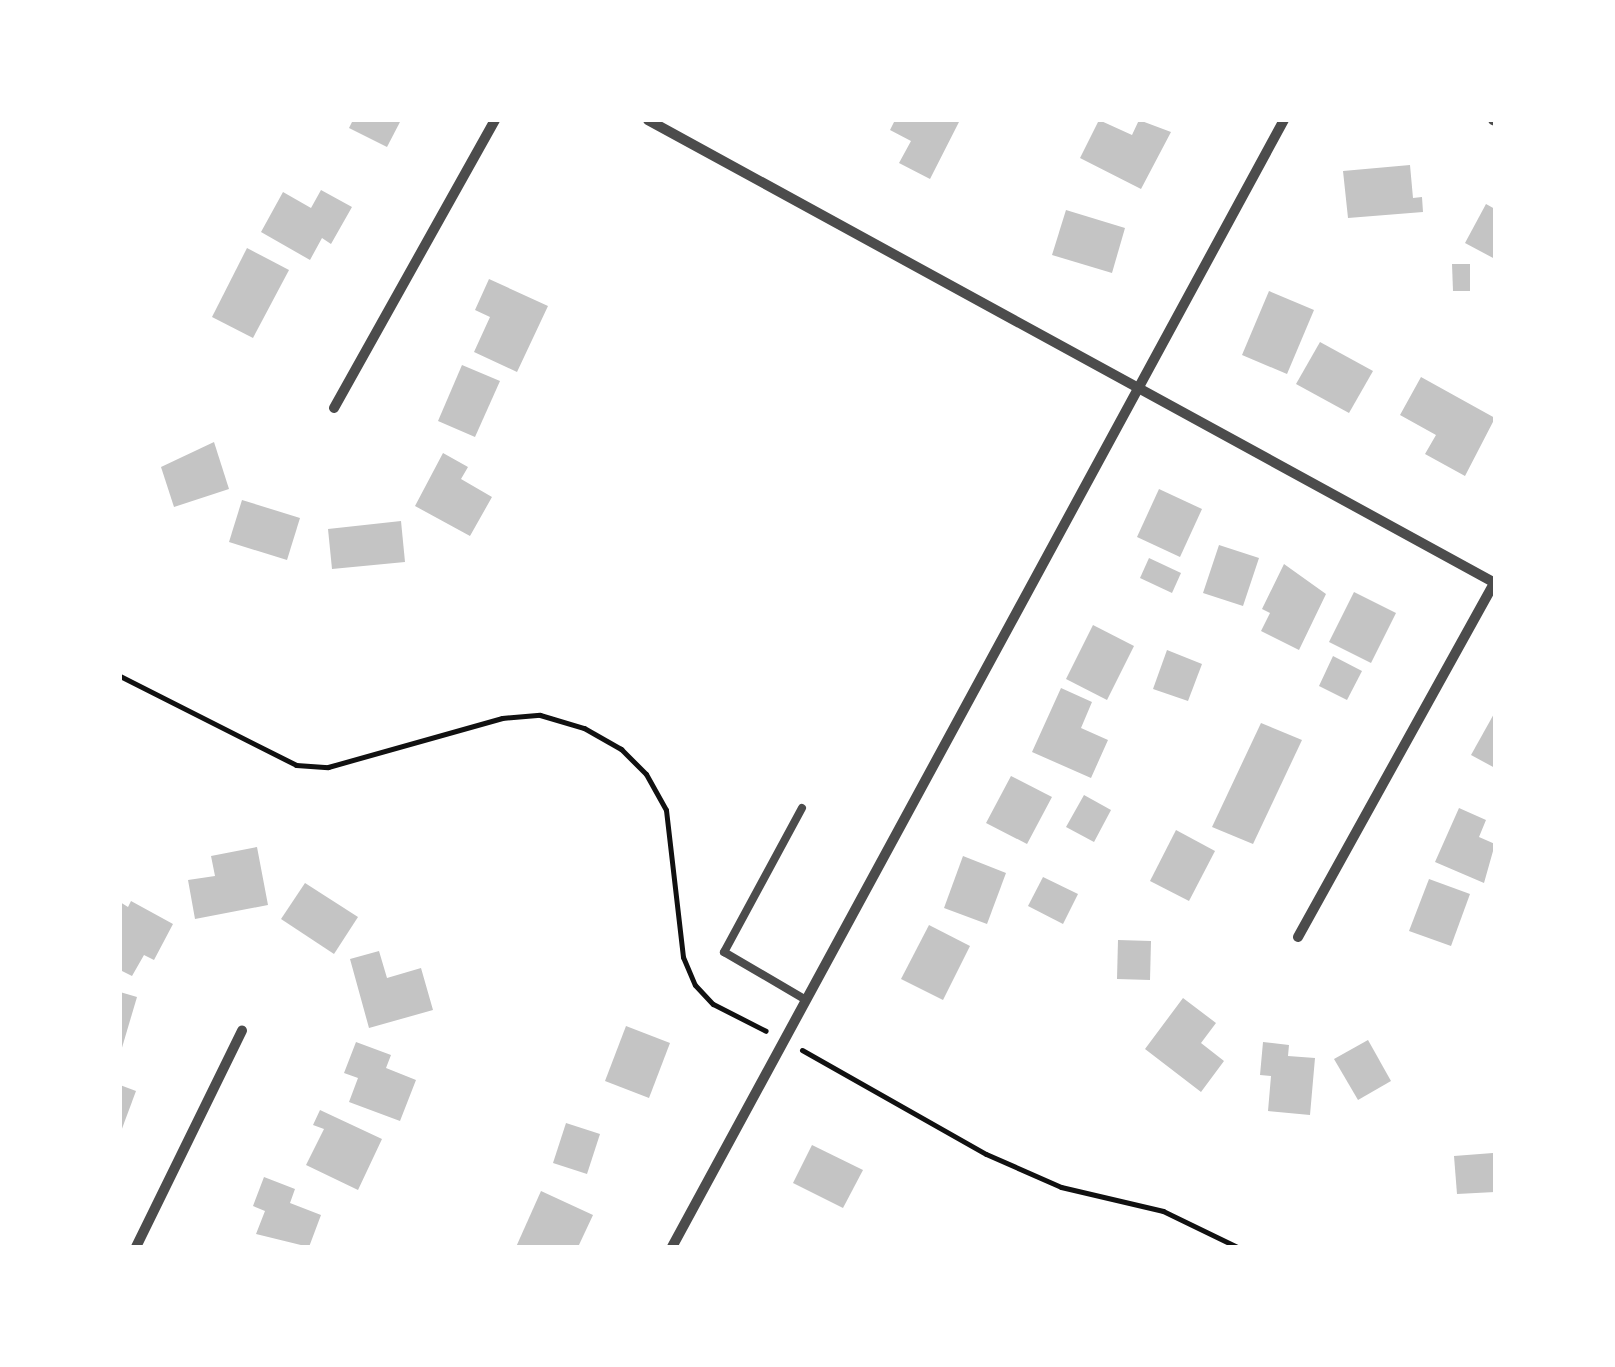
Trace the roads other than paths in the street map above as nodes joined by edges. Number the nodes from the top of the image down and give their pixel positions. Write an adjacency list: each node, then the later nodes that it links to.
1 (494, 120): 5 (street)
2 (648, 120): 4 (street)
3 (1284, 120): 4 (street)
4 (1140, 388): 6 (street); 9 (street)
5 (334, 408)
6 (1494, 583): 8 (street)
7 (802, 808): 9 (lane)
8 (1298, 937)
9 (806, 1000): 12 (street)
10 (242, 1030): 11 (street)
11 (136, 1247)
12 (672, 1247)

